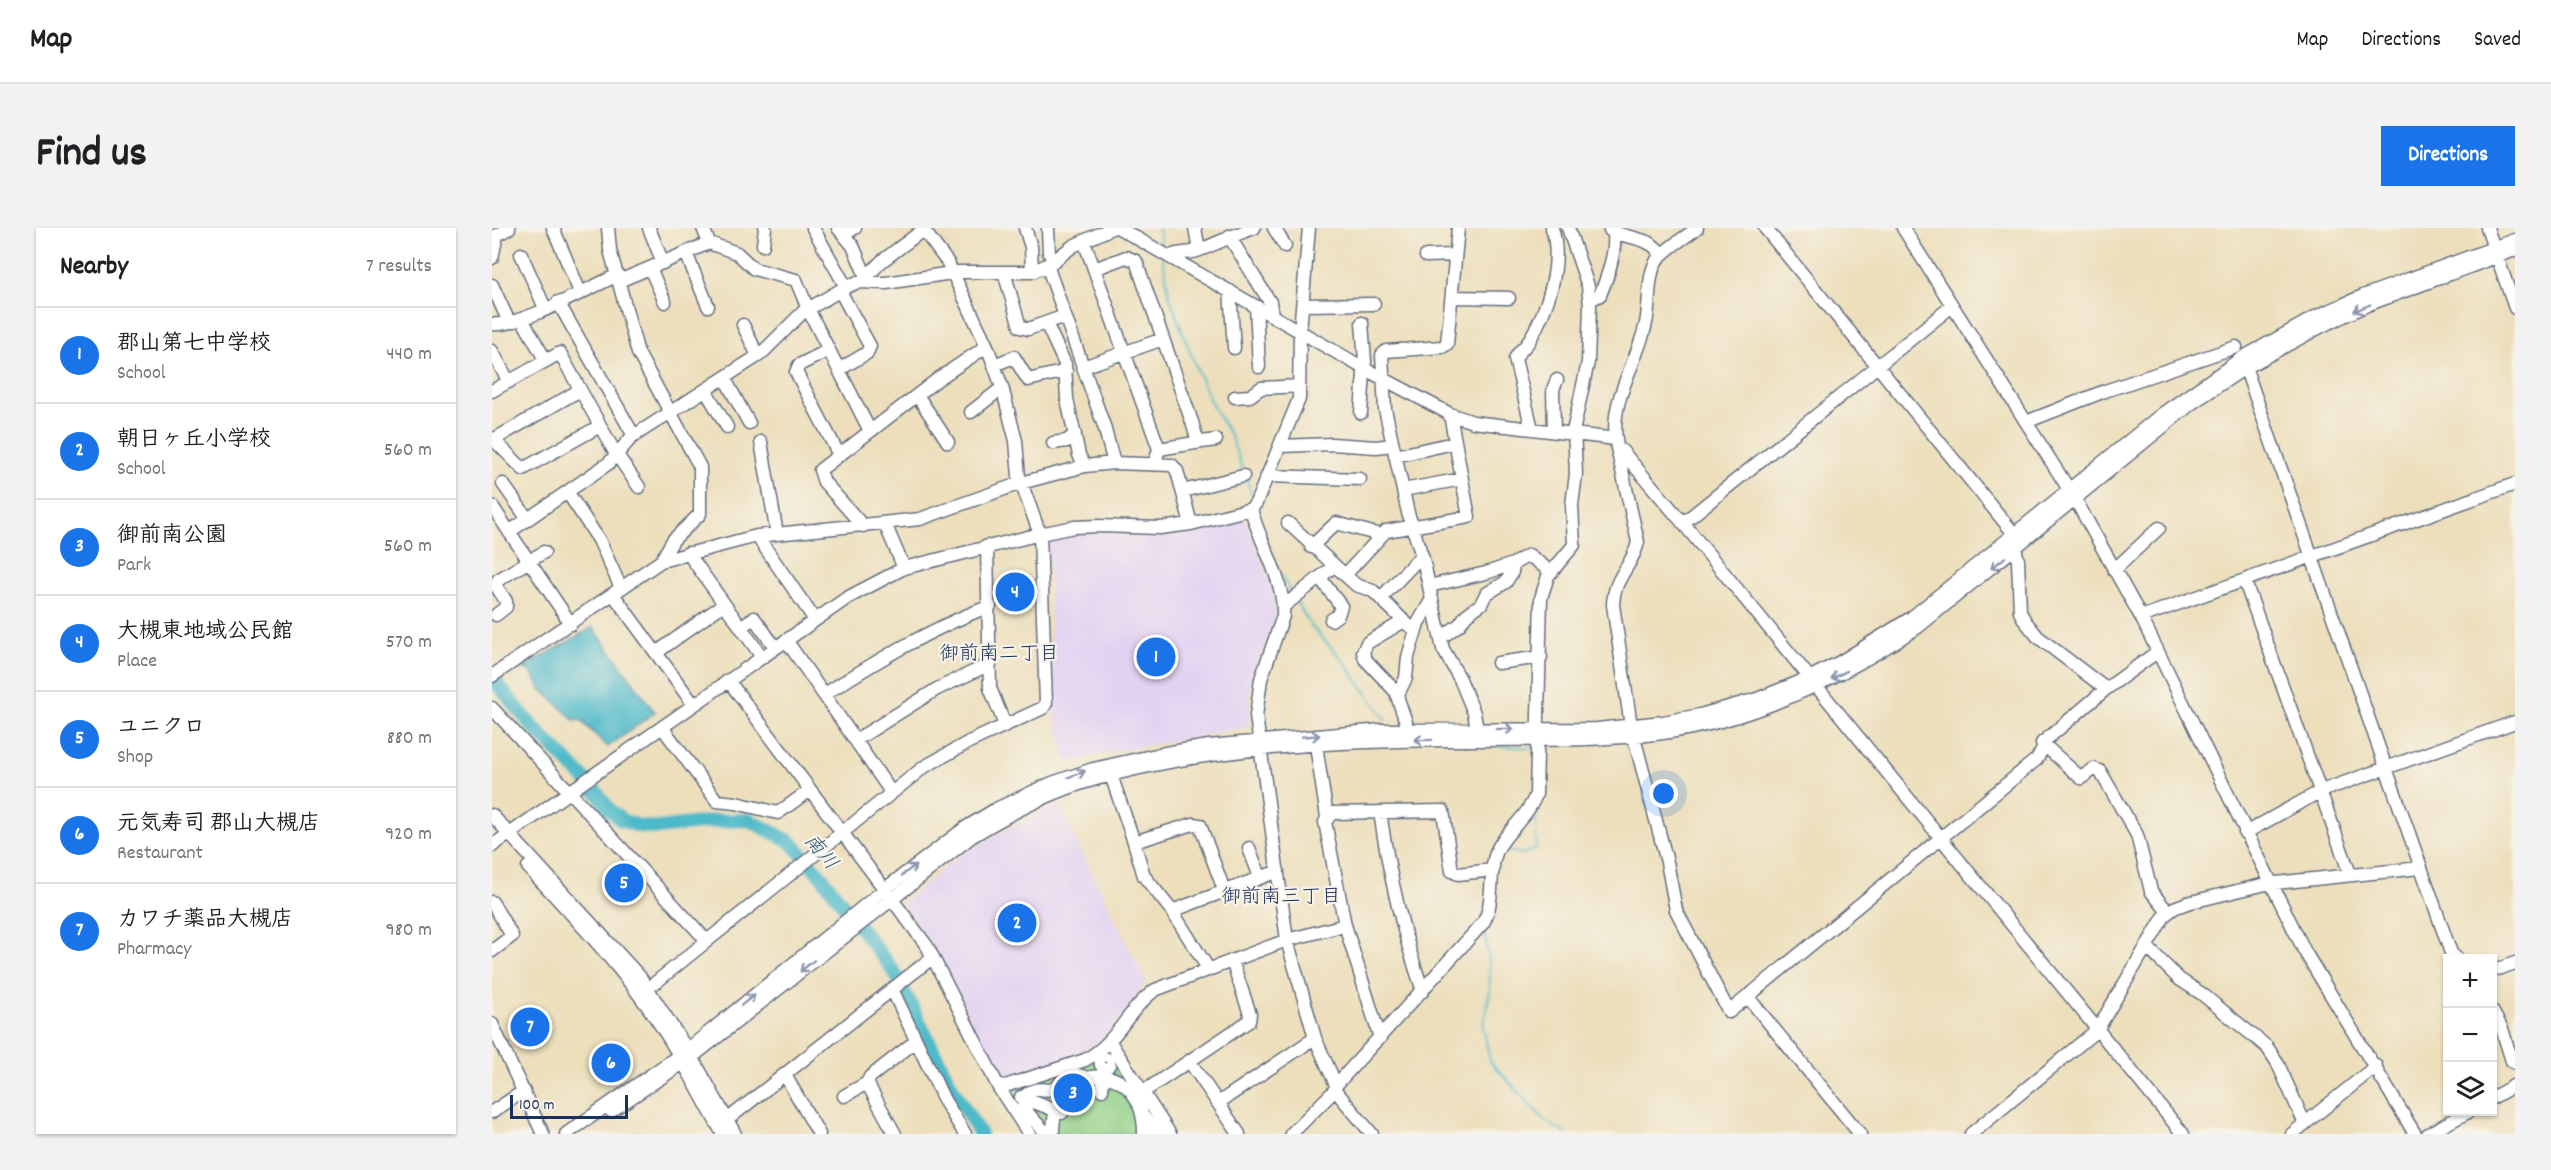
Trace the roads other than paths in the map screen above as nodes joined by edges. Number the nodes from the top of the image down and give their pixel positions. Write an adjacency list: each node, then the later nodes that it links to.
1 (509, 228): 42 (street)
2 (552, 228): 56 (street)
3 (608, 228): 51 (street)
4 (649, 228): 45 (street)
5 (703, 228): 31 (street)
6 (765, 228): 32 (street)
7 (813, 228): 54 (street)
8 (855, 228): 26 (street)
9 (1025, 228): 49 (street)
10 (1048, 228): 44 (street)
11 (1112, 228): 30 (street)
12 (1119, 228): 27 (street)
13 (1195, 228): 34 (street)
14 (1252, 228): 28 (street)
15 (1274, 228): 33 (street)
16 (1309, 228): 63 (street)
17 (1458, 228): 39 (street)
18 (1552, 228): 114 (street)
19 (1568, 228): 59 (street)
20 (1697, 228): 43 (street)
21 (1765, 228): 89 (street)
22 (1903, 228): 66 (street)
23 (2487, 228): 36 (street)
24 (923, 229): 50 (street); 52 (street)
25 (1612, 229): 43 (street); 59 (street)
26 (840, 231): 52 (street)
27 (1137, 233): 41 (street)
28 (1229, 236): 34 (street); 70 (street)
29 (2515, 240): 36 (street)
30 (1084, 241): 44 (street); 47 (street)
31 (709, 243): 37 (street); 69 (street)
32 (763, 245)
33 (1285, 246)
34 (1199, 250): 41 (street)
35 (2515, 250): 36 (street)
36 (2495, 252): 68 (street); 86 (street)
37 (686, 253): 45 (street); 64 (street)
38 (521, 254): 67 (street)
39 (1455, 255): 40 (street); 57 (street)
40 (1426, 256)
41 (1169, 257): 55 (street)
42 (492, 258)
43 (1659, 258): 127 (street)
44 (1048, 259): 49 (street); 71 (street)
45 (663, 263): 46 (street)
46 (650, 268): 51 (street); 61 (street)
47 (1094, 269): 79 (street); 84 (street)
48 (1004, 272): 49 (street); 50 (street); 74 (street)
49 (1032, 272)
50 (953, 273): 52 (street); 80 (street)
51 (619, 278): 56 (street); 108 (street)
52 (867, 279): 54 (street)
53 (492, 285): 73 (street)
54 (843, 289): 69 (street); 92 (street)
55 (1230, 291): 65 (street); 81 (street)
56 (580, 292): 60 (street)
57 (1452, 297): 58 (street); 96 (street)
58 (1509, 298)
59 (1590, 300): 117 (street)
60 (558, 302): 67 (street); 119 (street)
61 (665, 302)
62 (1374, 304): 63 (street)
63 (1303, 305): 78 (street)
64 (708, 306)
65 (1256, 306): 70 (street); 91 (street)
66 (1952, 306): 89 (street); 110 (street)
67 (545, 308): 72 (street)
68 (2515, 308)
69 (808, 309): 82 (street); 85 (street)
70 (1272, 315): 78 (street)
71 (1065, 316): 74 (street); 90 (street)
72 (522, 319): 73 (street); 87 (street)
73 (509, 322): 76 (street)
74 (1046, 323): 94 (street)
75 (1362, 323): 93 (street)
76 (492, 324)
77 (743, 325): 85 (street)
78 (1300, 331): 93 (street); 99 (street)
79 (1163, 339): 84 (street); 125 (street)
80 (987, 346): 88 (street); 104 (street)
81 (1234, 348)
82 (829, 350): 92 (street); 132 (street)
83 (492, 351): 98 (street)
84 (1123, 353): 90 (street); 129 (street)
85 (758, 356): 95 (street)
86 (2241, 358): 110 (street); 147 (street); 169 (street)
87 (546, 361): 98 (street); 101 (street)
88 (994, 365): 94 (street); 100 (street)
89 (1877, 366): 152 (street); 163 (street)
90 (1083, 367): 134 (street)
91 (1259, 367)
92 (840, 369): 115 (street)
93 (1365, 369): 96 (street); 107 (street)
94 (1066, 371): 118 (street)
95 (725, 379): 103 (street); 111 (street)
96 (1384, 380): 109 (street); 130 (street)
97 (1557, 380): 116 (street)
98 (509, 382): 102 (street)
99 (1299, 386): 105 (street); 128 (street)
100 (1002, 388): 106 (street); 140 (street)
101 (580, 390): 112 (street); 120 (street)
102 (492, 391)
103 (706, 391): 108 (street); 113 (street)
104 (917, 395): 115 (street); 123 (street)
105 (1235, 397)
106 (971, 412)
107 (1362, 413)
108 (670, 414): 119 (street); 170 (street)
109 (1450, 414): 114 (street); 126 (street)
110 (2026, 422): 147 (street)
111 (749, 423)
112 (600, 426): 120 (street); 131 (street)
113 (727, 427)
114 (1532, 429): 116 (street)
115 (870, 431): 132 (street)
116 (1554, 431): 117 (street)
117 (1574, 433): 127 (street); 176 (street)
118 (1075, 435): 124 (street); 135 (street)
119 (634, 436): 131 (street)
120 (493, 439)
121 (1216, 440): 125 (street)
122 (761, 442): 159 (street)
123 (948, 442)
124 (1053, 442)
125 (1195, 443): 129 (street)
126 (1454, 443): 130 (street); 139 (street)
127 (1616, 443): 152 (street); 215 (street)
128 (1281, 446): 130 (street); 137 (street)
129 (1159, 449): 133 (street)
130 (1394, 451): 144 (street)
131 (618, 454): 143 (street); 146 (street)
132 (839, 455): 155 (street)
133 (1155, 462): 134 (street); 145 (street)
134 (1114, 463): 135 (street)
135 (1085, 466): 140 (street)
136 (1243, 476): 145 (street)
137 (1268, 476): 138 (street); 149 (street)
138 (1360, 479)
139 (1462, 479): 144 (street); 156 (street)
140 (1021, 483): 153 (street); 160 (street)
141 (502, 484): 150 (street)
142 (2515, 484): 169 (street)
143 (639, 487)
144 (1403, 490): 156 (street)
145 (1183, 491): 154 (street)
146 (568, 493): 150 (street); 180 (street)
147 (2072, 494): 163 (street); 175 (street)
148 (492, 506): 158 (street)
149 (1251, 509): 154 (street); 185 (street)
150 (527, 519): 158 (street)
151 (1288, 523): 165 (street)
152 (1683, 523): 204 (street)
153 (885, 524): 155 (street); 174 (street)
154 (1191, 524): 160 (street)
155 (863, 526): 159 (street)
156 (1412, 526): 161 (street); 168 (street)
157 (2159, 528): 175 (street)
158 (509, 532): 171 (street)
159 (777, 534): 162 (street)
160 (1040, 534): 164 (street); 212 (street)
161 (1380, 535): 165 (street); 177 (street)
162 (757, 536): 167 (street); 188 (street)
163 (2014, 543): 204 (street); 205 (street)
164 (987, 546): 174 (street); 184 (street)
165 (1311, 547): 173 (street)
166 (544, 552): 171 (street)
167 (688, 553): 170 (street); 183 (street)
168 (1422, 555): 181 (street); 182 (street)
169 (2311, 557): 179 (street); 221 (street)
170 (661, 561): 180 (street)
171 (528, 562): 186 (street); 191 (street)
172 (1513, 564): 176 (street); 181 (street); 194 (street)
173 (1335, 566): 177 (street); 178 (street)
174 (904, 568): 188 (street)
175 (2114, 570): 187 (street)
176 (1551, 572): 199 (street)
177 (1345, 575): 182 (street)
178 (1320, 578): 185 (street); 189 (street)
179 (2244, 582): 187 (street); 225 (street)
180 (617, 591): 191 (street); 197 (street)
181 (1430, 592): 193 (street); 194 (street)
182 (1381, 598): 190 (street)
183 (724, 604): 192 (street); 197 (street)
184 (990, 606): 201 (street); 206 (street)
185 (1284, 606): 218 (street)
186 (496, 615)
187 (2141, 617): 196 (street)
188 (815, 620): 195 (street)
189 (1331, 620)
190 (1404, 621): 193 (street); 207 (street)
191 (571, 624): 202 (street)
192 (740, 627): 195 (street); 198 (street)
193 (1416, 630): 207 (street)
194 (1441, 638): 214 (street)
195 (780, 643): 198 (street); 206 (street)
196 (2157, 652): 205 (street); 232 (street)
197 (656, 653): 208 (street)
198 (762, 657): 203 (street)
199 (1541, 657): 200 (street); 216 (street)
200 (1498, 663)
201 (990, 664): 212 (street); 217 (street)
202 (492, 676)
203 (728, 680): 208 (street); 223 (street)
204 (1813, 682): 215 (street); 233 (street)
205 (2106, 689): 219 (street)
206 (825, 694): 217 (street)
207 (1398, 694): 210 (street)
208 (694, 705): 213 (street)
209 (492, 708): 224 (street)
210 (1406, 722)
211 (2515, 722): 221 (street)
212 (1005, 724): 226 (street)
213 (662, 727): 223 (street); 224 (street)
214 (1477, 729): 216 (street, one-way to 216); 218 (street, one-way to 214)
215 (1633, 731): 216 (street); 262 (street)
216 (1538, 734): 218 (street, one-way to 218); 238 (street)
217 (856, 740): 226 (street)
218 (1260, 746): 239 (street); 244 (street)
219 (2044, 746): 233 (street); 247 (street)
220 (1317, 752): 229 (street)
221 (2387, 769): 225 (street); 237 (street)
222 (1113, 781): 235 (street)
223 (810, 790): 231 (street)
224 (571, 791): 234 (street); 250 (street)
225 (2321, 791): 232 (street); 240 (street)
226 (891, 792): 231 (street)
227 (1380, 812): 229 (street); 238 (street); 261 (street)
228 (492, 815): 234 (street)
229 (1327, 817): 248 (street)
230 (492, 827): 234 (street)
231 (842, 831): 244 (street); 250 (street)
232 (2245, 833): 242 (street)
233 (1941, 838): 262 (street); 265 (street)
234 (501, 840): 270 (street)
235 (1134, 842): 243 (street); 246 (street)
236 (1249, 848): 241 (street)
237 (2420, 868): 240 (street); 253 (street)
238 (1493, 870): 261 (street)
239 (1278, 871): 241 (street); 249 (street)
240 (2350, 874): 242 (street)
241 (1260, 877): 243 (street)
242 (2270, 884): 247 (street); 274 (street)
243 (1224, 890): 246 (street)
244 (888, 893): 254 (street); 270 (street)
245 (492, 902): 252 (street)
246 (1172, 911): 258 (street)
247 (2168, 912): 251 (street)
248 (1345, 925): 249 (street); 267 (street)
249 (1287, 940): 255 (street); 266 (street)
250 (707, 941): 259 (street)
251 (2147, 946): 265 (street); 293 (street)
252 (492, 951)
253 (2452, 954)
254 (933, 957): 260 (street); 280 (street)
255 (1232, 961): 258 (street); 271 (street)
256 (2515, 963): 257 (street)
257 (2497, 969)
258 (1209, 970): 269 (street)
259 (655, 983)
260 (892, 989): 268 (street); 275 (street)
261 (1423, 991): 267 (street)
262 (1747, 996): 311 (street)
263 (2497, 1019): 273 (street)
264 (492, 1024): 282 (street)
265 (2097, 1030): 312 (street); 313 (street)
266 (1315, 1038): 279 (street); 287 (street)
267 (1380, 1038): 279 (street)
268 (916, 1041): 277 (street); 301 (street)
269 (1110, 1042): 280 (street); 283 (street)
270 (685, 1056): 292 (street); 295 (street); 296 (street); 297 (street)
271 (1190, 1062): 283 (street); 287 (street)
272 (1106, 1063): 276 (street); 281 (street); 290 (street)
273 (2515, 1063)
274 (2376, 1066): 293 (street); 315 (street)
275 (785, 1076): 292 (street); 299 (street)
276 (1086, 1078): 285 (street); 289 (street)
277 (867, 1083): 284 (street); 300 (street)
278 (2515, 1085): 286 (street)
279 (1336, 1087): 309 (street); 310 (street)
280 (999, 1088): 302 (street)
281 (1102, 1090)
282 (524, 1091): 288 (street); 294 (street)
283 (1143, 1092): 307 (street)
284 (844, 1096)
285 (1017, 1096): 289 (street); 303 (street)
286 (2497, 1096)
287 (1218, 1103): 308 (street)
288 (492, 1112)
289 (1059, 1112): 304 (street)
290 (1143, 1116): 305 (street); 306 (street)
291 (2461, 1116): 316 (street)
292 (727, 1120): 298 (street)
293 (2305, 1124): 314 (street)
294 (543, 1134)
295 (566, 1134)
296 (572, 1134)
297 (723, 1134)
298 (735, 1134)
299 (819, 1134)
300 (895, 1134)
301 (965, 1134)
302 (1029, 1134)
303 (1047, 1134)
304 (1053, 1134)
305 (1144, 1134)
306 (1158, 1134)
307 (1170, 1134)
308 (1239, 1134)
309 (1291, 1134)
310 (1372, 1134)
311 (1860, 1134)
312 (1971, 1134)
313 (2183, 1134)
314 (2292, 1134)
315 (2415, 1134)
316 (2428, 1134)

